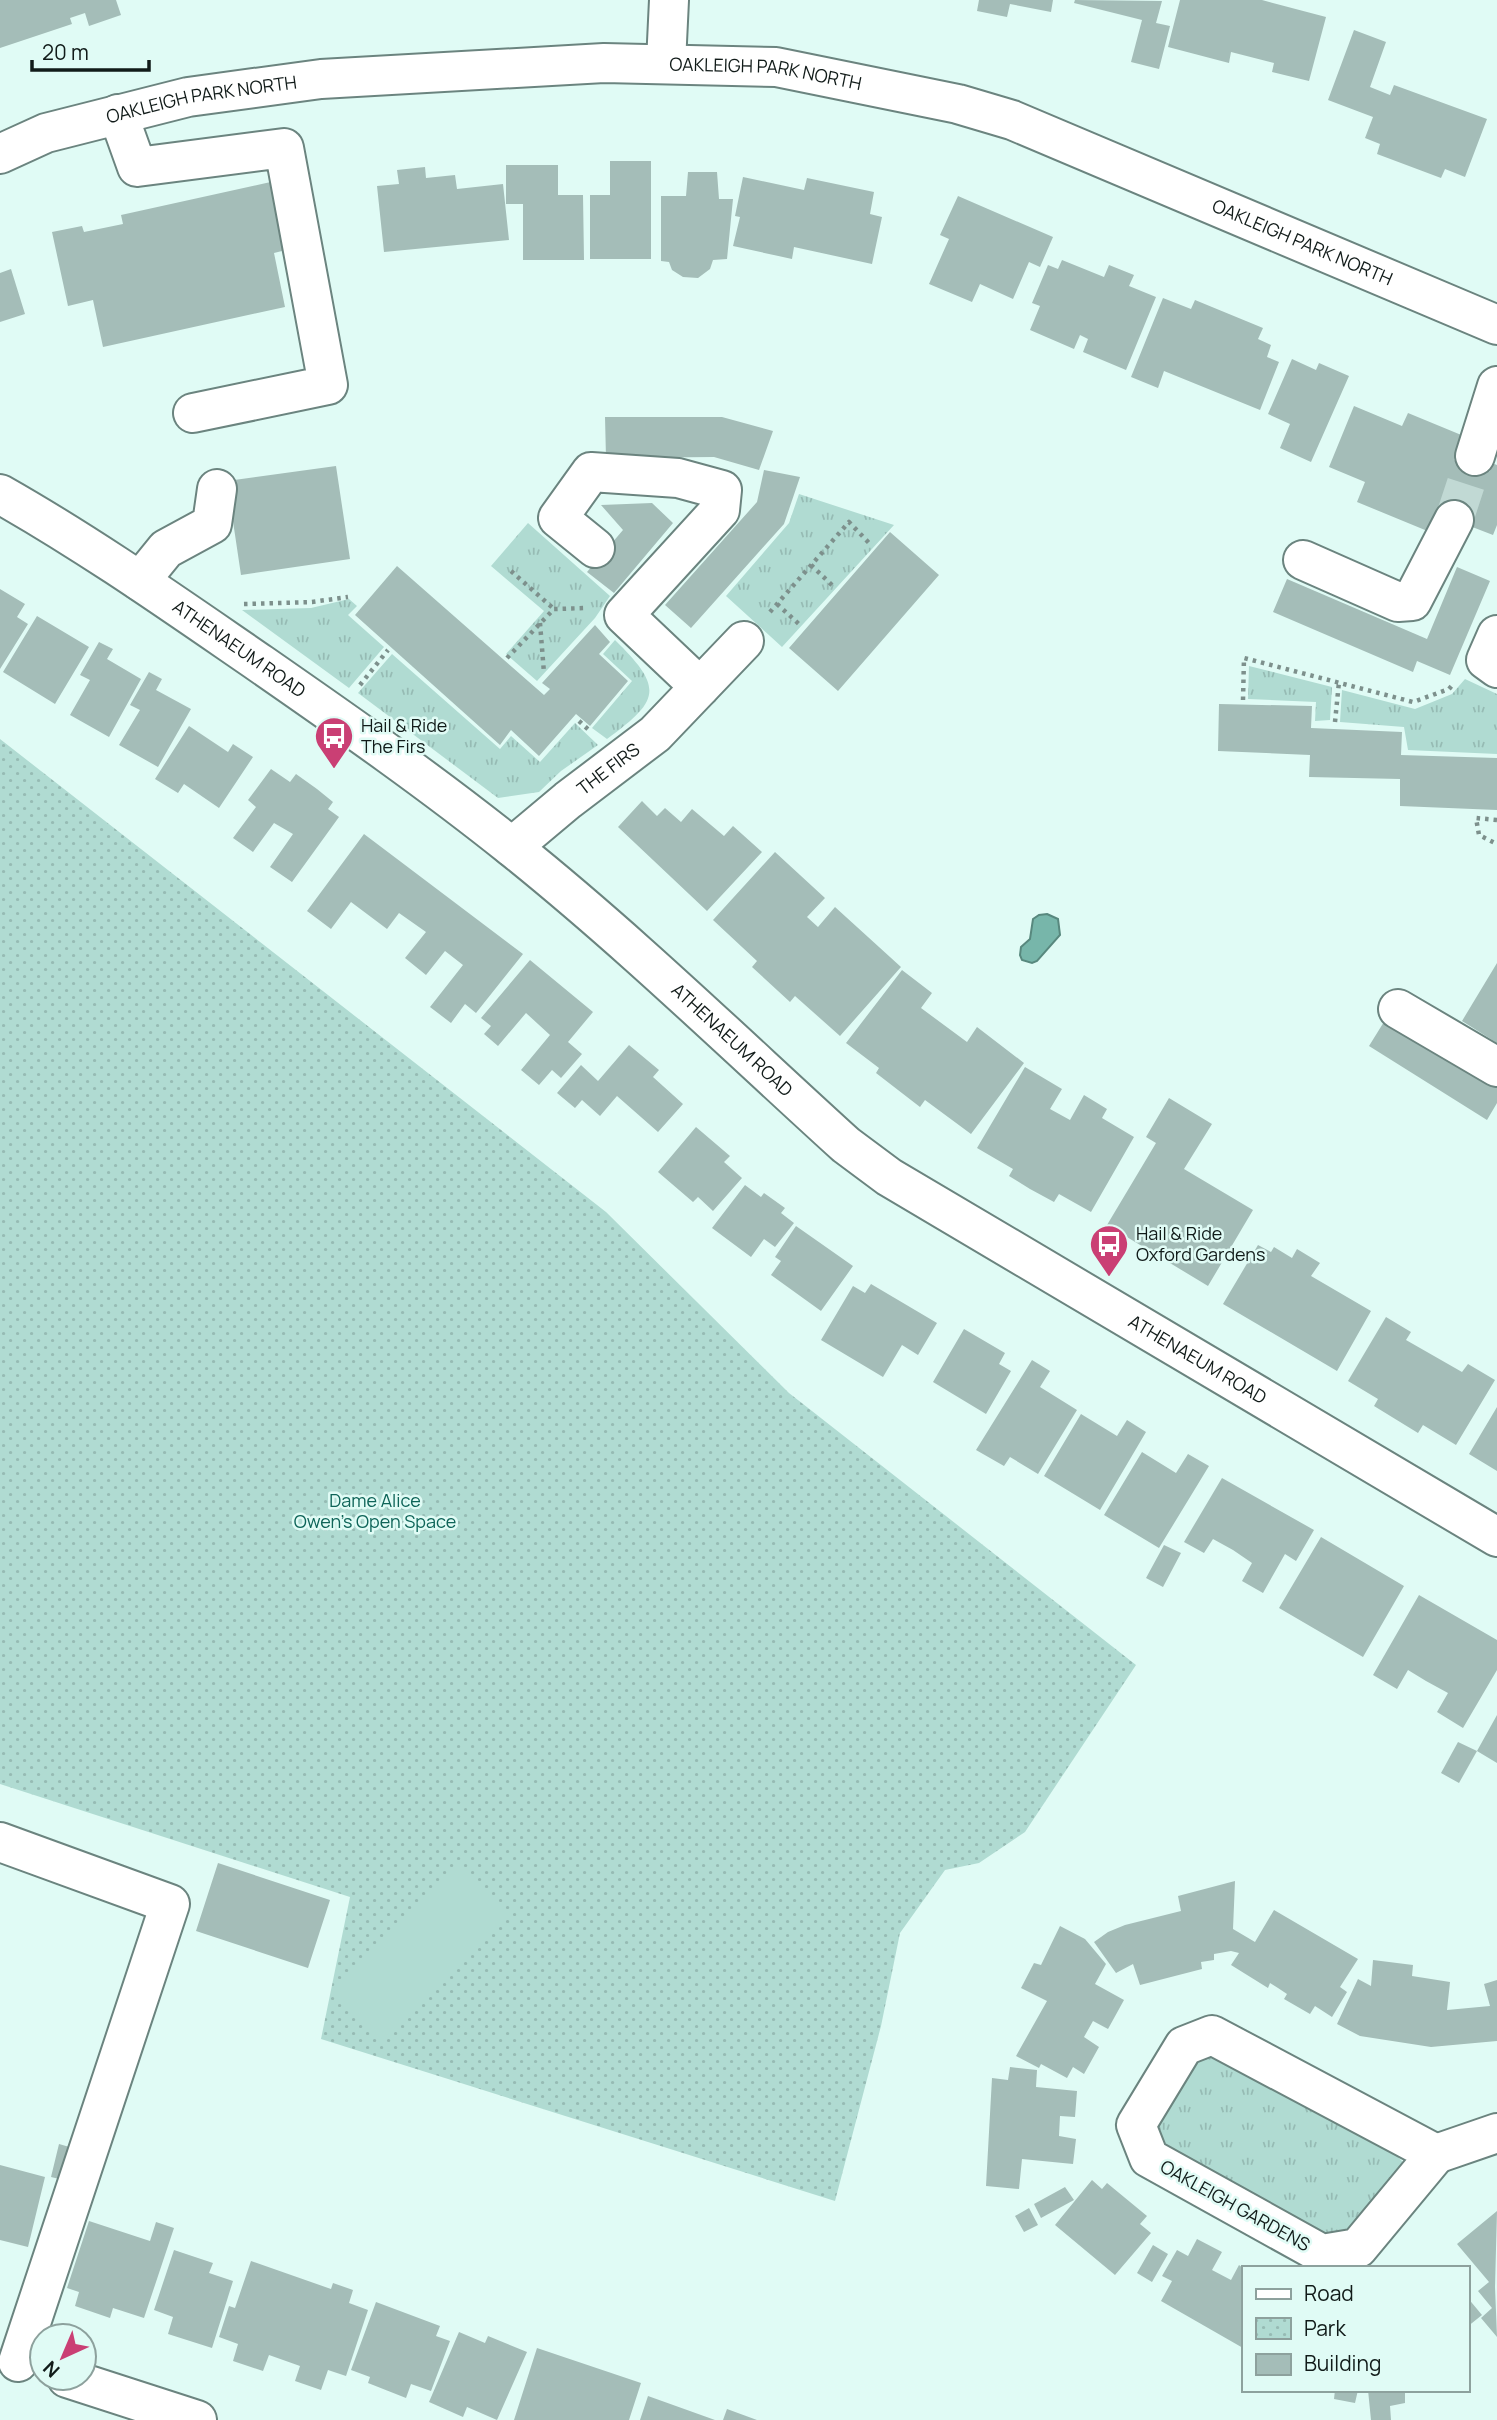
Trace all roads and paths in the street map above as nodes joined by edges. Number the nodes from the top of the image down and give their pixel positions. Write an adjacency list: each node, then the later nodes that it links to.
1 (669, 0): 2 (street)
2 (666, 63): 3 (street, OAKLEIGH PARK NORTH); 5 (street, OAKLEIGH PARK NORTH)
3 (118, 114): 4 (street, OAKLEIGH PARK NORTH); 7 (street)
4 (0, 153)
5 (1497, 325)
6 (1497, 386): 8 (street)
7 (193, 413)
8 (1475, 456)
9 (217, 489): 17 (street)
10 (0, 494): 17 (street, ATHENAEUM ROAD)
11 (1454, 520): 14 (street)
12 (870, 544): 15 (path)
13 (595, 548): 31 (street)
14 (1303, 559)
15 (811, 565): 18 (path); 20 (path)
16 (511, 570): 22 (path)
17 (140, 581): 23 (street, ATHENAEUM ROAD)
18 (834, 586)
19 (348, 597): 23 (path)
20 (777, 604): 25 (path); 26 (path)
21 (590, 608): 22 (path)
22 (554, 609): 24 (path)
23 (195, 619): 36 (street, ATHENAEUM ROAD)
24 (540, 623): 28 (path); 29 (path)
25 (800, 625)
26 (744, 641): 31 (street, THE FIRS)
27 (1493, 655): 30 (path)
28 (507, 658)
29 (544, 673)
30 (1339, 682): 32 (path); 33 (path)
31 (700, 687): 36 (street, THE FIRS)
32 (1243, 700)
33 (1335, 722)
34 (1497, 820): 35 (path)
35 (1497, 844)
36 (512, 847): 39 (street, ATHENAEUM ROAD)
37 (1398, 1009): 38 (street)
38 (1497, 1067)
39 (1497, 1537)
40 (0, 1842): 43 (street)
41 (1497, 2133): 42 (street)
42 (1436, 2154): 42 (street, OAKLEIGH GARDENS)
43 (20, 2363)
44 (98, 2388): 45 (street)
45 (197, 2420)

